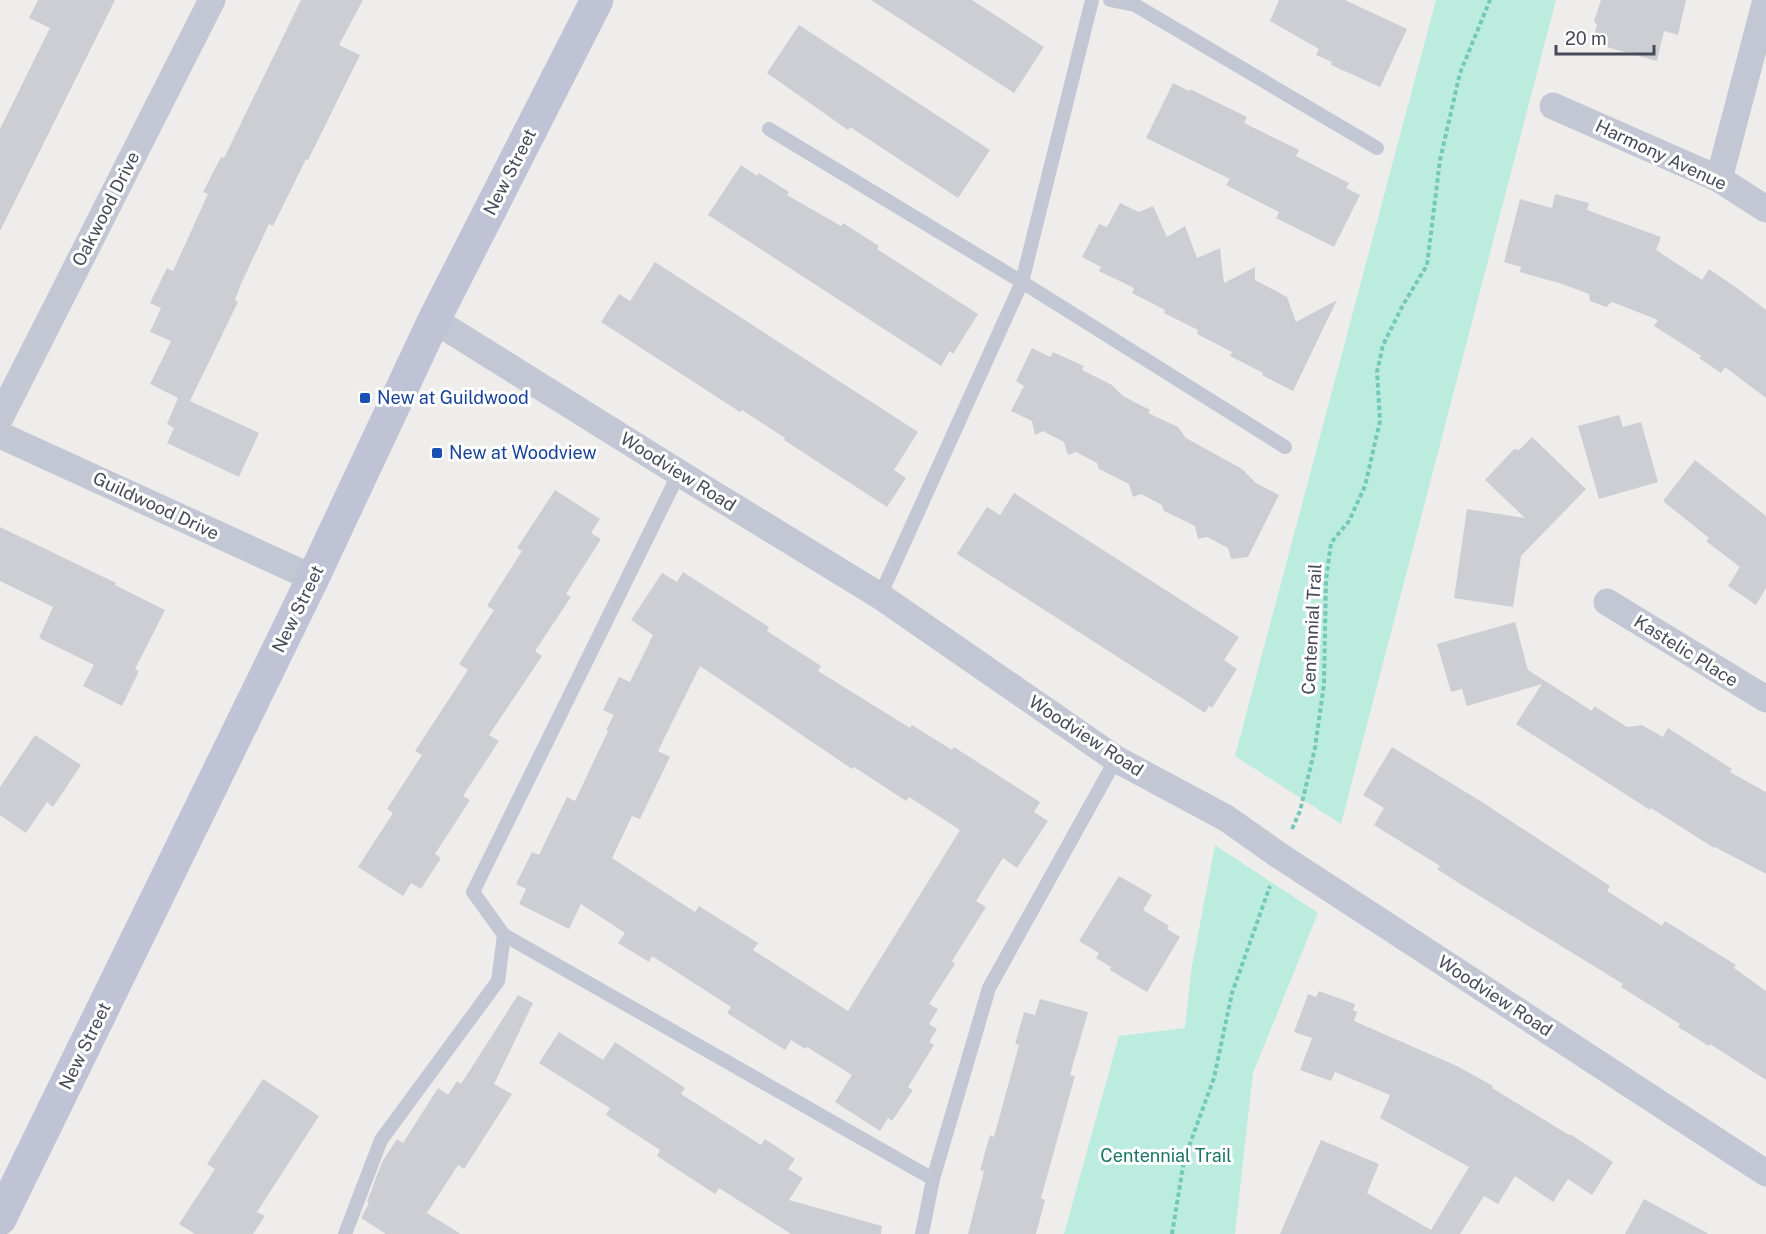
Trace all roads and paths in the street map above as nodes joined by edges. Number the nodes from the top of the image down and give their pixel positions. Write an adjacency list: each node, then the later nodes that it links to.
1 (212, 0): 14 (street, Oakwood Drive)
2 (597, 0): 13 (main road, New Street)
3 (1092, 0): 12 (lane)
4 (1110, 0): 9 (lane)
5 (1490, 0): 23 (path, Centennial Trail)
6 (1766, 0): 10 (street)
7 (1553, 106): 10 (street, Harmony Avenue)
8 (769, 129): 12 (lane)
9 (1377, 148)
10 (1719, 179): 11 (street, Harmony Avenue)
11 (1766, 209)
12 (1022, 282): 16 (lane); 19 (lane)
13 (434, 320): 17 (street, Woodview Road); 18 (main road, New Street)
14 (0, 418)
15 (0, 435): 18 (street, Guildwood Drive)
16 (1285, 447)
17 (679, 473): 19 (street, Woodview Road); 24 (lane)
18 (313, 578): 27 (main road, New Street)
19 (880, 596): 22 (street, Woodview Road)
20 (1607, 602): 21 (street, Kastelic Place)
21 (1766, 699)
22 (1116, 759): 23 (street, Woodview Road); 26 (lane)
23 (1280, 856): 25 (street, Woodview Road); 30 (path, Centennial Trail)
24 (504, 935): 26 (lane); 28 (lane)
25 (1766, 1173)
26 (933, 1179): 29 (lane)
27 (2, 1215)
28 (345, 1234)
29 (922, 1234)
30 (1172, 1234)

